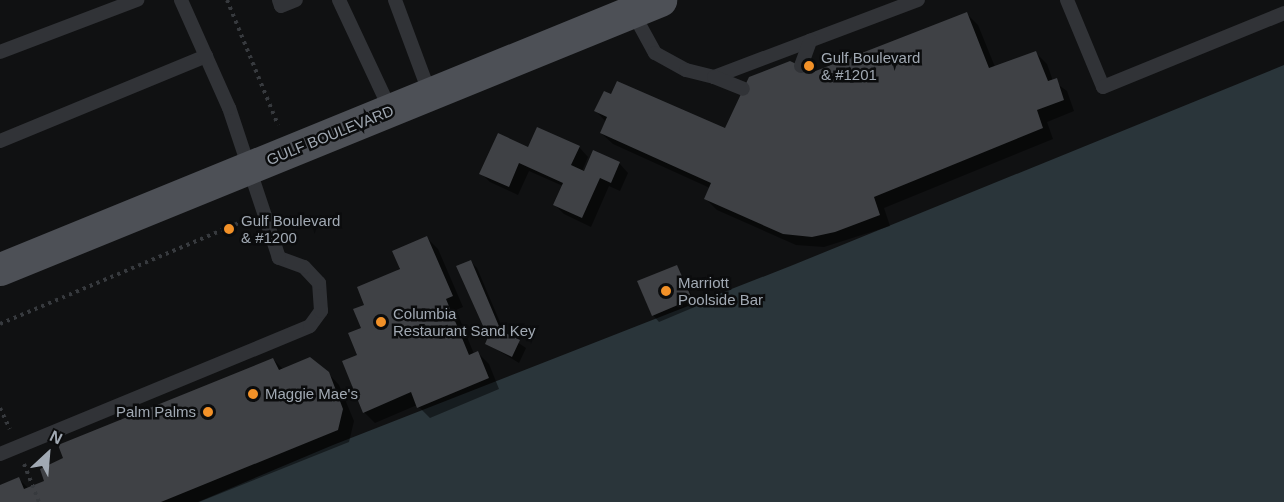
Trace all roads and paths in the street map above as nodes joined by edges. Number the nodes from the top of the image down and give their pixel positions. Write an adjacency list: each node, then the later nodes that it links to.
1 (137, 0): 13 (lane)
2 (181, 0): 14 (lane)
3 (227, 0): 21 (path)
4 (279, 0): 5 (lane)
5 (296, 0)
6 (339, 0): 19 (lane)
7 (395, 0): 18 (lane)
8 (918, 0): 12 (lane)
9 (1067, 0): 11 (lane)
10 (646, 6): 16 (lane); 18 (main road, GULF BOULEVARD)
11 (1284, 13)
12 (810, 41): 15 (lane); 16 (lane)
13 (0, 52)
14 (206, 56): 20 (lane); 22 (lane)
15 (801, 66)
16 (714, 77): 17 (lane)
17 (743, 89)
18 (430, 94): 19 (main road, GULF BOULEVARD)
19 (391, 110): 21 (main road, GULF BOULEVARD)
20 (0, 141)
21 (289, 151): 22 (main road, GULF BOULEVARD)
22 (246, 169): 24 (main road, GULF BOULEVARD); 28 (lane)
23 (239, 223): 25 (path)
24 (0, 269)
25 (0, 324)
26 (0, 408): 27 (path)
27 (12, 434)
28 (0, 454)

